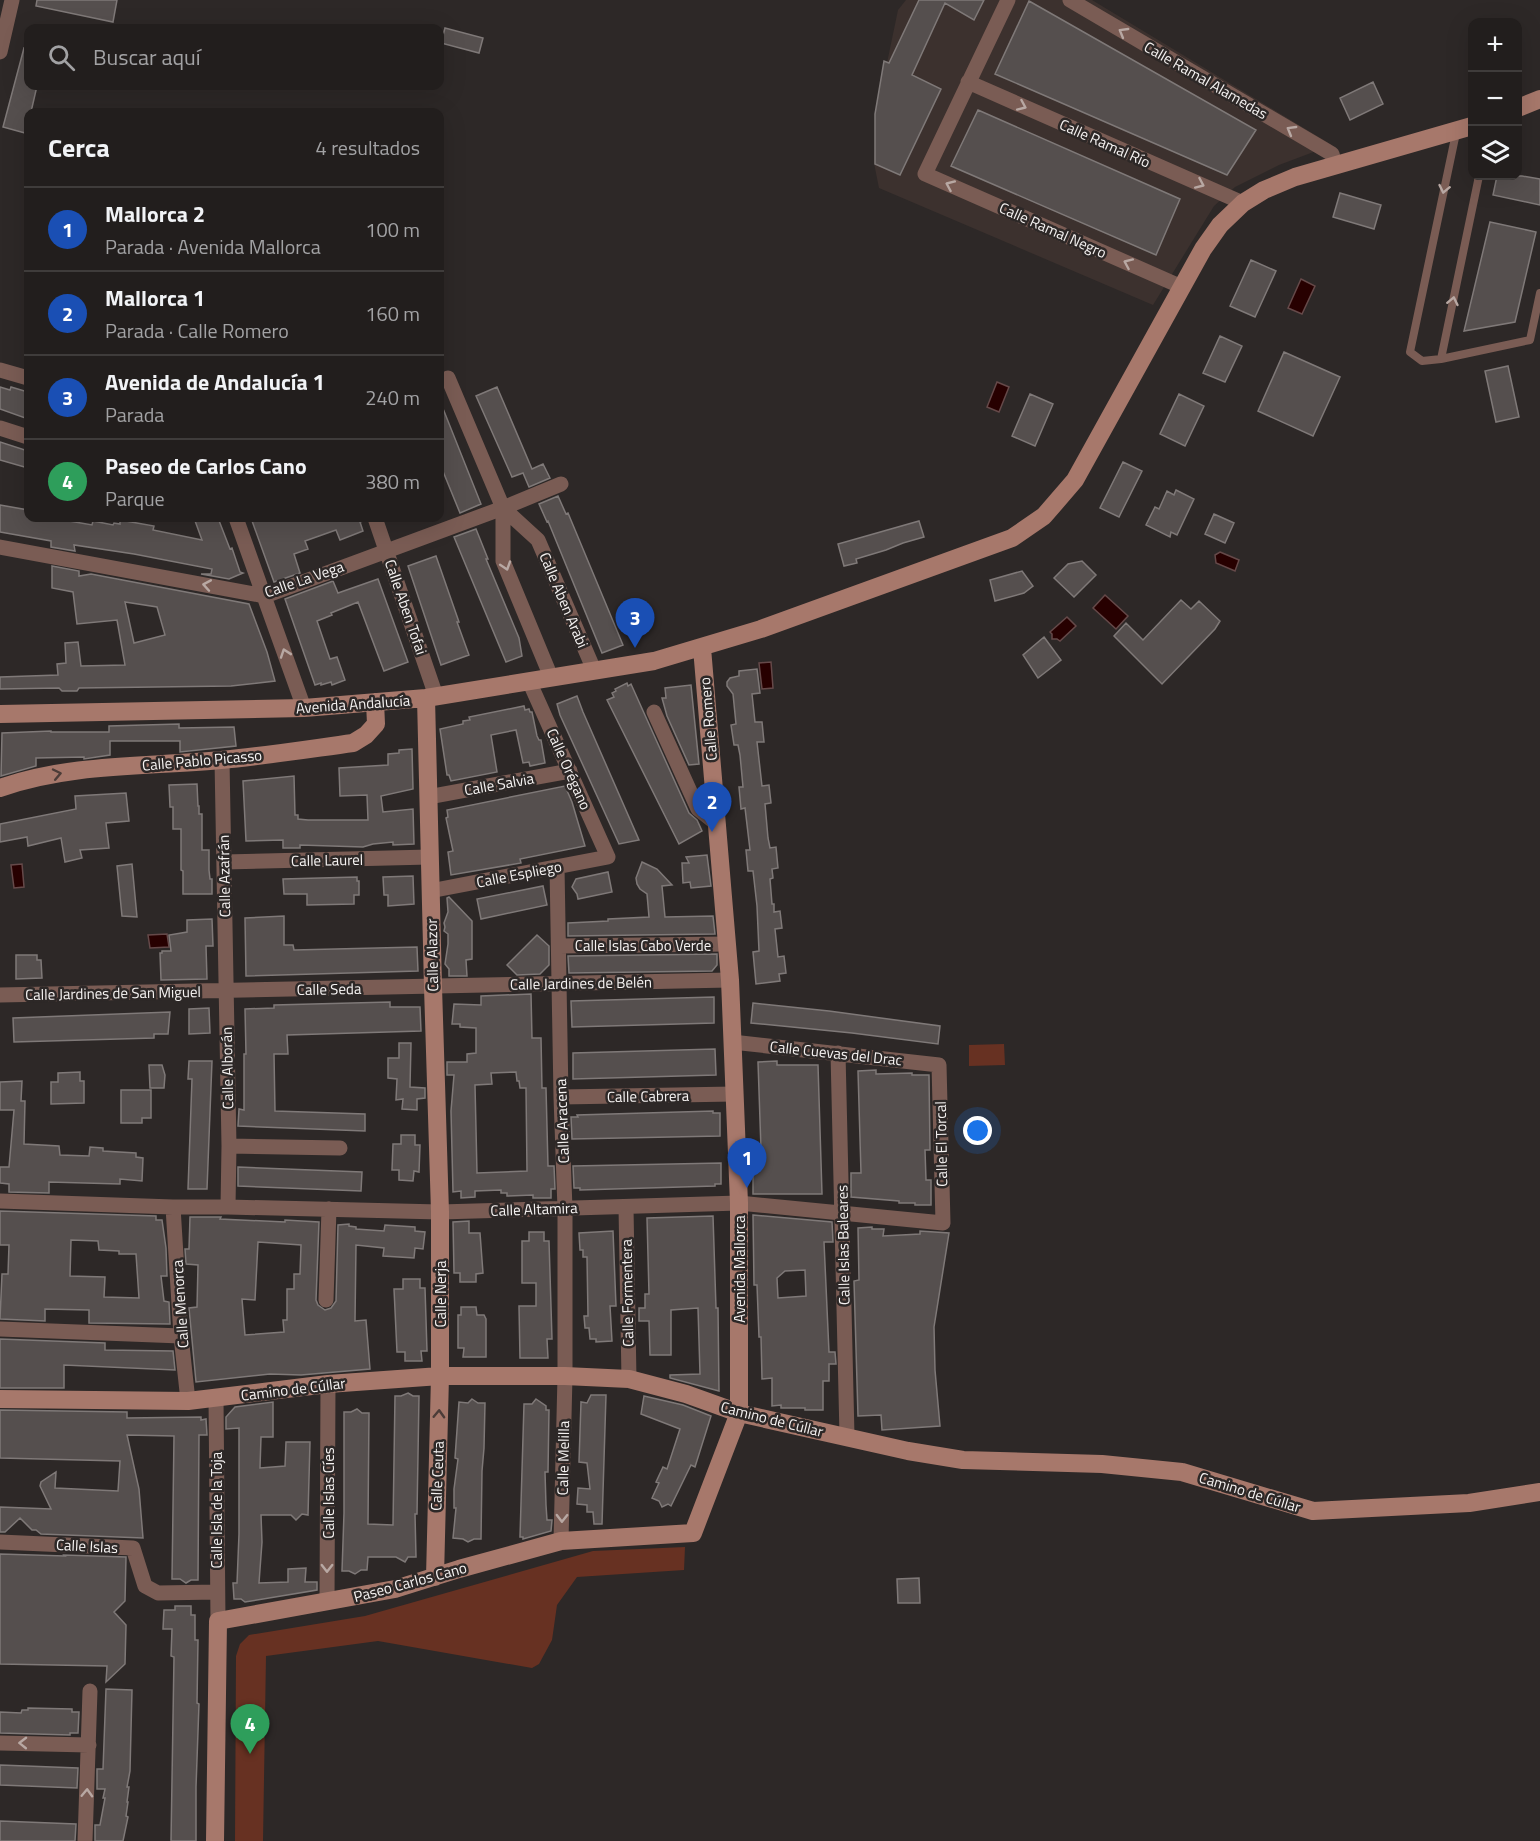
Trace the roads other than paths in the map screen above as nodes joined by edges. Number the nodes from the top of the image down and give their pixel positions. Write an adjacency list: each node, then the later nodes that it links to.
1 (12, 0): 4 (street)
2 (1008, 0): 5 (street)
3 (1070, 0): 9 (street, Calle Ramal Alamedas, one-way to 3)
4 (0, 52)
5 (968, 82): 11 (street, Calle Ramal Río, one-way to 11); 12 (street, Calle Ramal Negro, one-way to 5)
6 (1540, 99): 7 (street)
7 (1522, 106)
8 (1464, 129): 9 (street, Avenida Andalucía); 14 (lane, one-way to 14)
9 (1335, 165): 11 (street, Avenida Andalucía)
10 (1478, 180): 14 (lane, one-way to 10)
11 (1242, 203): 12 (street, Avenida Andalucía)
12 (1182, 287): 27 (street, Avenida Andalucía)
13 (1540, 292): 14 (lane)
14 (1441, 358)
15 (0, 369): 16 (street)
16 (24, 377)
17 (448, 378): 21 (street, Calle Aben Arabi)
18 (0, 428): 19 (street)
19 (24, 436)
20 (561, 484): 21 (street, Calle La Vega)
21 (503, 508): 25 (street, Calle La Vega); 28 (street, Calle Aben Arabi); 29 (street, Calle Aben Arabi, one-way to 29)
22 (237, 522): 26 (street)
23 (376, 522): 25 (street, Calle Aben Tofai)
24 (0, 547): 26 (street, Calle La Vega, one-way to 24)
25 (386, 550): 26 (street, Calle La Vega); 31 (street, Calle Aben Tofai)
26 (265, 596): 33 (street, one-way to 26)
27 (702, 648): 28 (street, Avenida Andalucía); 40 (street, Calle Romero)
28 (594, 670): 29 (street, Avenida Andalucía)
29 (551, 677): 30 (street, Avenida Andalucía)
30 (529, 681): 31 (street, Avenida Andalucía); 37 (street, Calle Orégano)
31 (431, 697): 32 (street, Avenida Andalucía); 39 (street, Calle Alazor)
32 (375, 702): 33 (street, Avenida Andalucía); 36 (street, Calle Pablo Picasso)
33 (304, 708): 35 (street, Avenida Andalucía)
34 (654, 712): 40 (street)
35 (0, 714)
36 (222, 760): 38 (street, Calle Pablo Picasso, one-way to 36); 43 (street, Calle Azafrán)
37 (570, 771): 39 (street, Calle Salvia); 41 (street, Calle Orégano)
38 (0, 788)
39 (428, 797): 42 (street, Calle Alazor)
40 (718, 825): 46 (street, Calle Romero)
41 (608, 856): 44 (street, Calle Espliego)
42 (430, 857): 43 (street, Calle Laurel); 45 (street, Calle Alazor)
43 (224, 862): 51 (street, Calle Azafrán)
44 (557, 867): 45 (street, Calle Espliego); 47 (street, Calle Aracena)
45 (430, 891): 50 (street, Calle Alazor)
46 (727, 944): 47 (street, Calle Islas Cabo Verde); 48 (street, Calle Romero)
47 (559, 946): 49 (street, Calle Aracena)
48 (730, 980): 49 (street, Calle Jardines de Belén); 53 (street, Avenida Mallorca)
49 (559, 983): 50 (street, Calle Jardines de Belén); 57 (street, Calle Aracena)
50 (433, 987): 51 (street, Calle Seda); 67 (street, Calle Alazor)
51 (226, 991): 52 (street, Calle Jardines de San Miguel); 58 (street, Calle Alborán)
52 (0, 995)
53 (732, 1042): 54 (street, Calle Cuevas del Drac); 56 (street, Avenida Mallorca)
54 (838, 1053): 55 (street, Calle Cuevas del Drac); 68 (street, Calle Islas Baleares)
55 (939, 1065): 69 (street, Calle El Torcal)
56 (734, 1094): 57 (street, Calle Cabrera); 61 (street, Avenida Mallorca)
57 (561, 1097): 66 (street, Calle Aracena)
58 (229, 1146): 59 (street); 63 (street, Calle Alborán)
59 (340, 1148)
60 (0, 1201): 62 (street, Calle Altamira)
61 (739, 1203): 64 (street, Calle Altamira); 68 (street, Calle Altamira); 80 (street, Avenida Mallorca)
62 (173, 1207): 63 (street, Calle Altamira); 72 (street, Calle Menorca)
63 (228, 1207): 65 (street, Calle Altamira)
64 (626, 1207): 66 (street, Calle Altamira); 75 (street, Calle Formentera)
65 (329, 1209): 67 (street, Calle Altamira); 70 (street)
66 (565, 1209): 67 (street, Calle Altamira); 74 (street, Calle Aracena)
67 (440, 1212): 73 (street, Calle Nerja)
68 (842, 1213): 69 (street, Calle Altamira); 81 (street, Calle Islas Baleares)
69 (943, 1223)
70 (326, 1300)
71 (0, 1329): 72 (street)
72 (181, 1336): 79 (street, Calle Menorca)
73 (440, 1376): 74 (street, Camino de Cúllar); 76 (street, Camino de Cúllar); 85 (street, Calle Ceuta, one-way to 73)
74 (565, 1376): 75 (street, Camino de Cúllar); 83 (street, Calle Melilla, one-way to 83)
75 (629, 1379): 80 (street, Camino de Cúllar)
76 (328, 1384): 77 (street, Camino de Cúllar); 87 (street, Calle Islas Cíes, one-way to 87)
77 (216, 1398): 79 (street, Camino de Cúllar); 86 (street, Calle Isla de la Toja)
78 (0, 1399): 79 (street, Camino de Cúllar)
79 (188, 1401)
80 (739, 1413): 81 (street, Camino de Cúllar); 83 (street, Paseo Carlos Cano)
81 (847, 1436): 82 (street, Camino de Cúllar)
82 (1540, 1492)
83 (561, 1541): 85 (street, Paseo Carlos Cano)
84 (0, 1542): 86 (street, Calle Islas)
85 (435, 1577): 87 (street, Paseo Carlos Cano)
86 (217, 1592): 88 (street, Calle Isla de la Toja)
87 (327, 1602): 88 (street, Paseo Carlos Cano)
88 (218, 1621): 93 (street)
89 (90, 1691): 91 (street)
90 (0, 1743): 91 (street, one-way to 90)
91 (89, 1745): 92 (street, one-way to 91)
92 (85, 1841)
93 (215, 1841)

